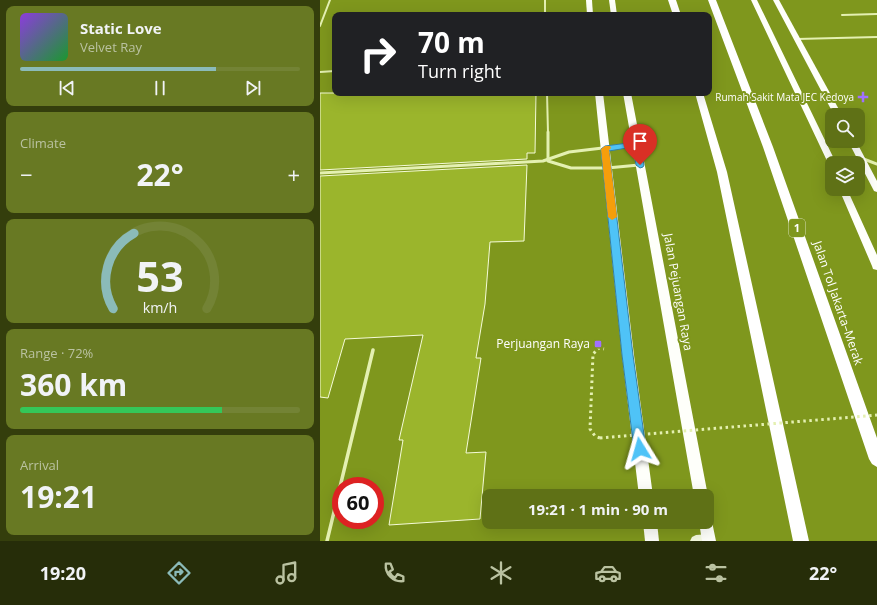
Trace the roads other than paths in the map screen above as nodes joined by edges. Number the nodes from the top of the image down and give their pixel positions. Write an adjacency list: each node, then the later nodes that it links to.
1 (330, 0): 15 (lane)
2 (545, 0): 9 (lane)
3 (589, 0): 10 (main road)
4 (612, 0): 11 (main road)
5 (672, 0): 12 (highway)
6 (712, 0): 39 (highway, Jalan Tol Jakarta–Merak / 1)
7 (754, 0): 27 (main road)
8 (776, 0): 17 (main road)
9 (545, 12)
10 (590, 12)
11 (614, 12)
12 (676, 12)
13 (877, 14): 14 (lane)
14 (842, 15)
15 (320, 26)
16 (877, 37): 17 (lane)
17 (797, 39): 24 (main road)
18 (332, 71): 19 (lane)
19 (320, 72)
20 (547, 96): 28 (lane)
21 (599, 96): 26 (main road)
22 (628, 96): 25 (main road, Jalan Pejuangan Raya)
23 (700, 96): 47 (highway)
24 (834, 108)
25 (636, 144): 26 (lane); 31 (main road, Jalan Pejuangan Raya)
26 (605, 149): 28 (lane); 33 (main road)
27 (829, 156)
28 (547, 160): 33 (lane); 34 (lane)
29 (865, 160): 30 (lane)
30 (877, 164)
31 (640, 165): 33 (lane); 41 (main road, Jalan Pejuangan Raya)
32 (865, 166): 35 (main road)
33 (607, 168): 40 (main road)
34 (320, 173)
35 (877, 189)
36 (846, 196): 37 (main road)
37 (877, 266)
38 (373, 350): 44 (lane)
39 (877, 459)
40 (645, 489)
41 (700, 489)
42 (651, 529): 45 (main road)
43 (705, 529): 46 (main road)
44 (328, 541)
45 (652, 541)
46 (704, 541)
47 (800, 541)

